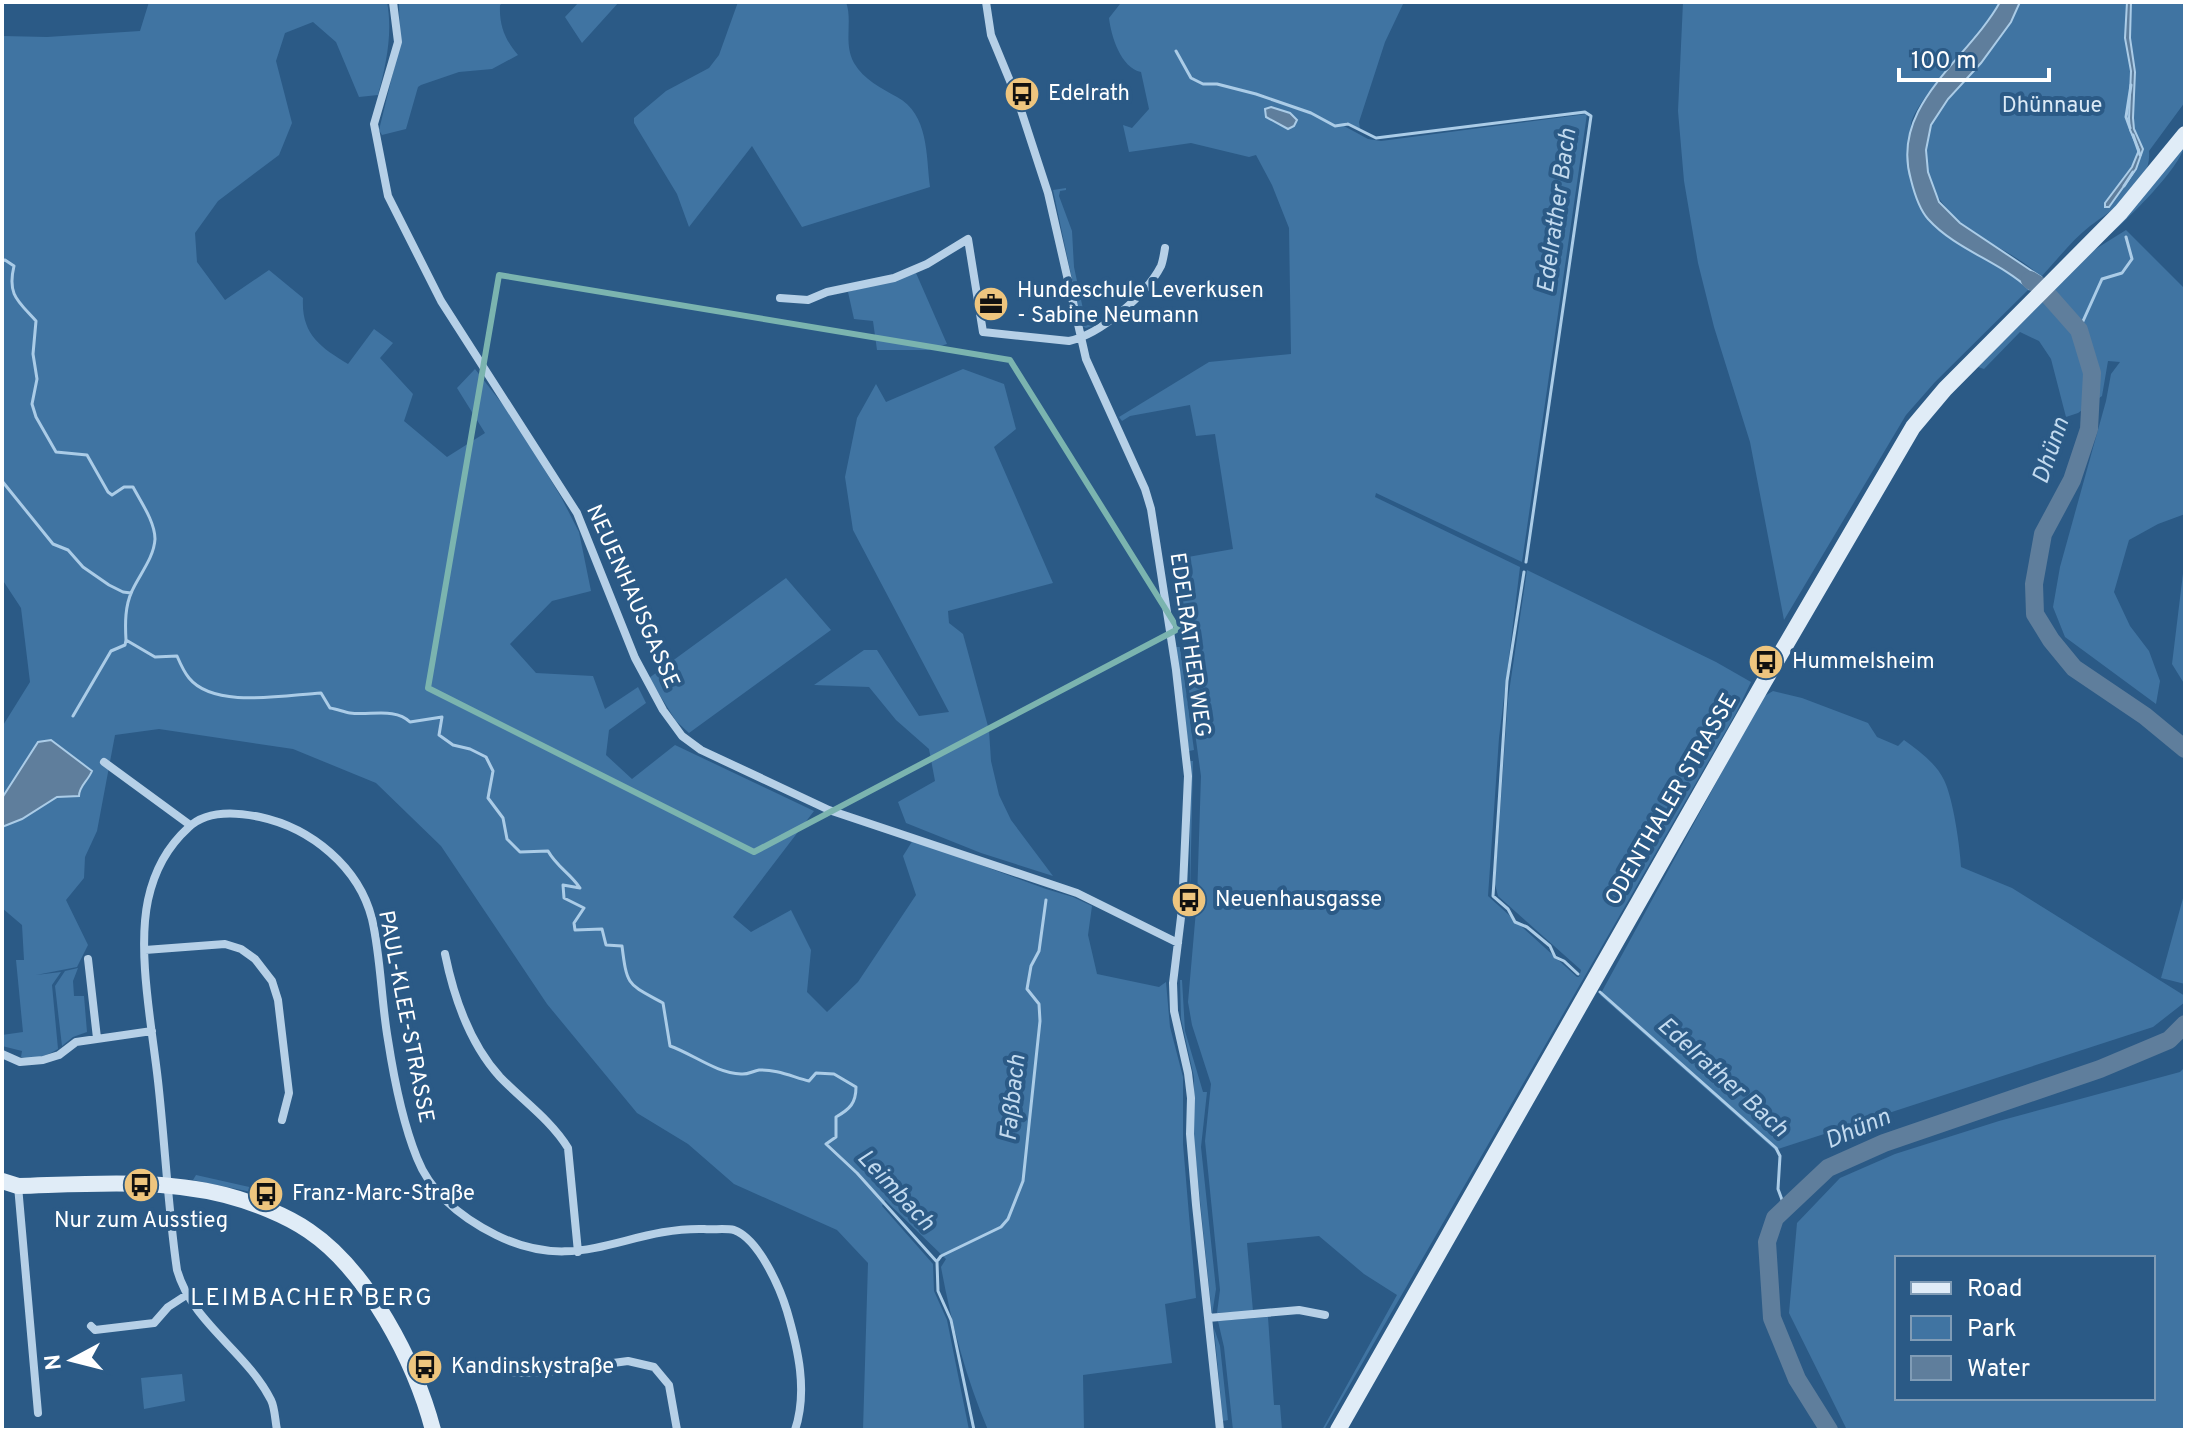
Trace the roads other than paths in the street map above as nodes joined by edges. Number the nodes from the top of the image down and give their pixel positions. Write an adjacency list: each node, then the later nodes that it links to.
1 (393, 2): 9 (street, NEUENHAUSGASSE)
2 (986, 2): 6 (street, EDELRATHER WEG)
3 (2185, 134): 31 (main road, ODENTHALER STRASSE)
4 (1165, 248): 6 (street)
5 (780, 298): 6 (street)
6 (1081, 338): 9 (street, EDELRATHER WEG)
7 (104, 762): 8 (street)
8 (190, 825): 10 (street); 19 (street, PAUL-KLEE-STRASSE)
9 (1178, 943): 22 (street, EDELRATHER WEG)
10 (145, 950): 13 (street); 16 (street)
11 (445, 954): 19 (street)
12 (88, 959): 14 (street)
13 (152, 1031): 14 (street); 18 (street)
14 (97, 1038): 15 (street)
15 (2, 1054)
16 (282, 1120)
17 (10, 1183): 18 (main road); 25 (street)
18 (169, 1186): 20 (street); 27 (main road)
19 (578, 1252): 29 (street, PAUL-KLEE-STRASSE)
20 (188, 1294): 23 (street); 26 (street)
21 (1325, 1315): 22 (street)
22 (1208, 1318): 30 (street, EDELRATHER WEG)
23 (91, 1326)
24 (500, 1370): 28 (street)
25 (38, 1413)
26 (277, 1430)
27 (433, 1430)
28 (677, 1430)
29 (795, 1430)
30 (1220, 1430)
31 (1338, 1430)

